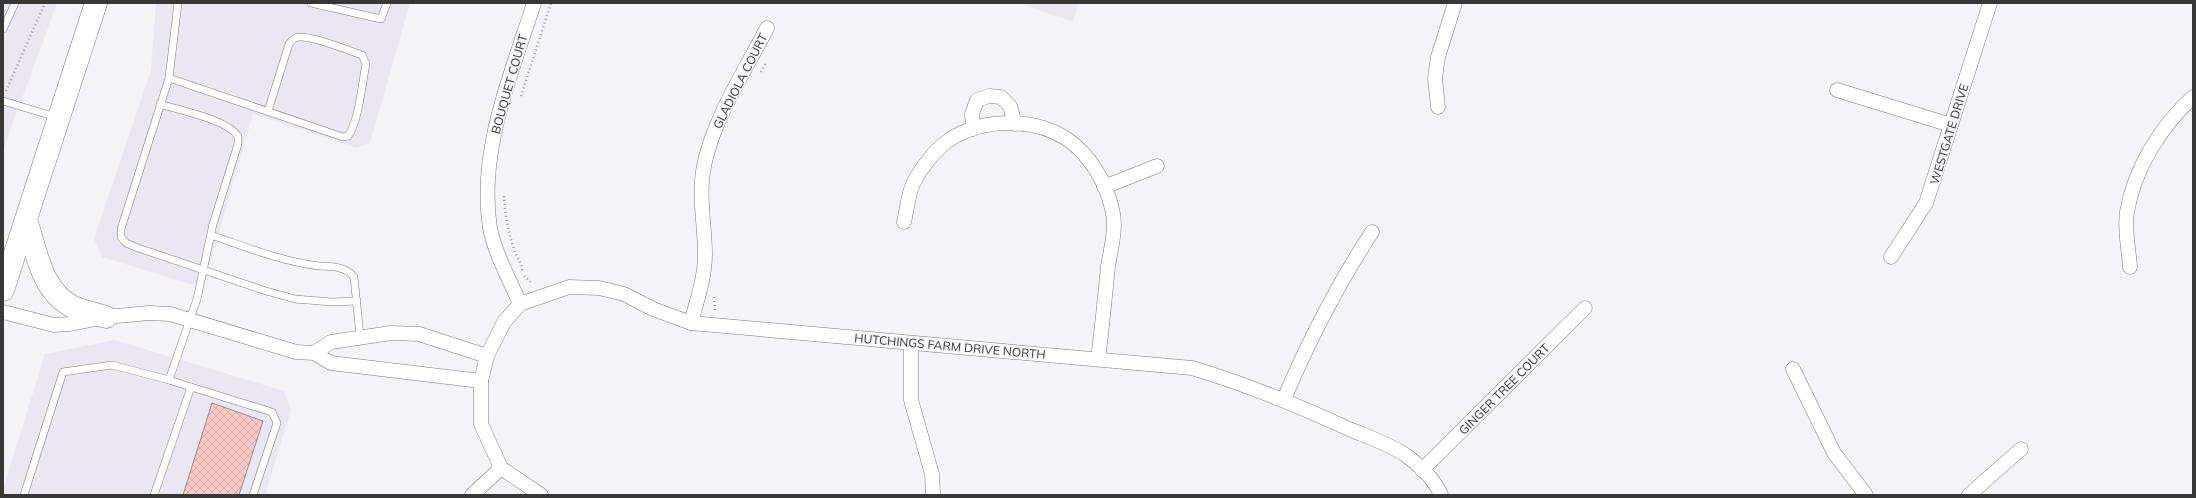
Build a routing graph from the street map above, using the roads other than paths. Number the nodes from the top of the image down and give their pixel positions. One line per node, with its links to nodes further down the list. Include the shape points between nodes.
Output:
1 (15, 3): 10 (lane)
2 (96, 3): 18 (main road)
3 (178, 3): 11 (lane)
4 (311, 3): 5 (lane, via 382,19)
5 (386, 3)
6 (534, 3): 33 (street, BOUQUET COURT, via 496,123 488,196 490,229)
7 (1455, 3): 16 (street, via 1438,57 1435,78)
8 (1990, 3): 20 (street, WESTGATE DRIVE)
9 (767, 28): 38 (street, GLADIOLA COURT, via 716,126 704,167 704,275)
10 (3, 29)
11 (169, 78): 15 (lane); 17 (lane)
12 (1837, 90): 20 (street)
13 (2193, 97): 29 (street, via 2168,123 2133,185 2127,214)
14 (4, 98): 18 (lane)
15 (160, 104): 27 (lane, via 220,123 233,129 238,136 238,144); 30 (lane, via 120,237 138,248)
16 (1438, 107)
17 (268, 111): 17 (lane, via 343,137 348,136 355,120 365,59 362,55 309,38 294,39 289,44)
18 (59, 118): 24 (main road)
19 (1015, 124): 21 (street, via 994,124); 21 (street, via 1010,106 1001,97 989,96 977,100 972,114); 23 (street, via 1047,130 1067,139 1094,166)
20 (1951, 125): 28 (street, WESTGATE DRIVE, via 1926,204)
21 (973, 129): 25 (street, via 949,140 930,158 913,185)
22 (1157, 166): 23 (street)
23 (1104, 187): 43 (street, via 1113,210 1113,233)
24 (26, 220): 31 (main road); 36 (main road, via 45,280 54,292 74,307)
25 (904, 222)
26 (1372, 232): 48 (street, via 1343,277 1314,331)
27 (211, 235): 30 (lane); 32 (lane, via 289,261 337,267 349,272 354,277)
28 (1891, 257)
29 (2130, 267)
30 (203, 270): 32 (lane, via 295,299); 37 (lane)
31 (3, 290)
32 (357, 301): 39 (lane)
33 (520, 304): 38 (street, HUTCHINGS FARM DRIVE NORTH, via 569,287 599,288 624,294); 42 (street, HUTCHINGS FARM DRIVE NORTH, via 504,322)
34 (1585, 308): 51 (street, GINGER TREE COURT)
35 (3, 312): 36 (street, via 54,325)
36 (106, 317): 37 (street, via 156,313)
37 (190, 318): 41 (street, via 296,352); 45 (lane)
38 (691, 323): 40 (street, HUTCHINGS FARM DRIVE NORTH)
39 (360, 336): 41 (street, via 331,342); 42 (street, via 391,332 419,334)
40 (912, 343): 43 (street, HUTCHINGS FARM DRIVE NORTH); 57 (street, via 911,400 932,474)
41 (314, 353): 46 (street, via 331,363)
42 (487, 356): 46 (street, HUTCHINGS FARM DRIVE NORTH)
43 (1098, 359): 48 (street, HUTCHINGS FARM DRIVE NORTH, via 1192,368)
44 (1793, 369): 59 (street, via 1834,453)
45 (169, 380): 47 (lane); 52 (lane, via 112,365 63,372)
46 (481, 380): 50 (street, HUTCHINGS FARM DRIVE NORTH, via 481,424)
47 (191, 387): 53 (lane); 54 (lane, via 272,412 277,423)
48 (1284, 399): 51 (street, HUTCHINGS FARM DRIVE NORTH, via 1407,456)
49 (2021, 449): 60 (street)
50 (501, 468): 55 (street); 56 (street)
51 (1422, 470): 58 (street, HUTCHINGS FARM DRIVE NORTH)
52 (24, 495)
53 (154, 495)
54 (253, 495)
55 (472, 495)
56 (541, 495)
57 (933, 495)
58 (1441, 495)
59 (1866, 495)
60 (1969, 495)

